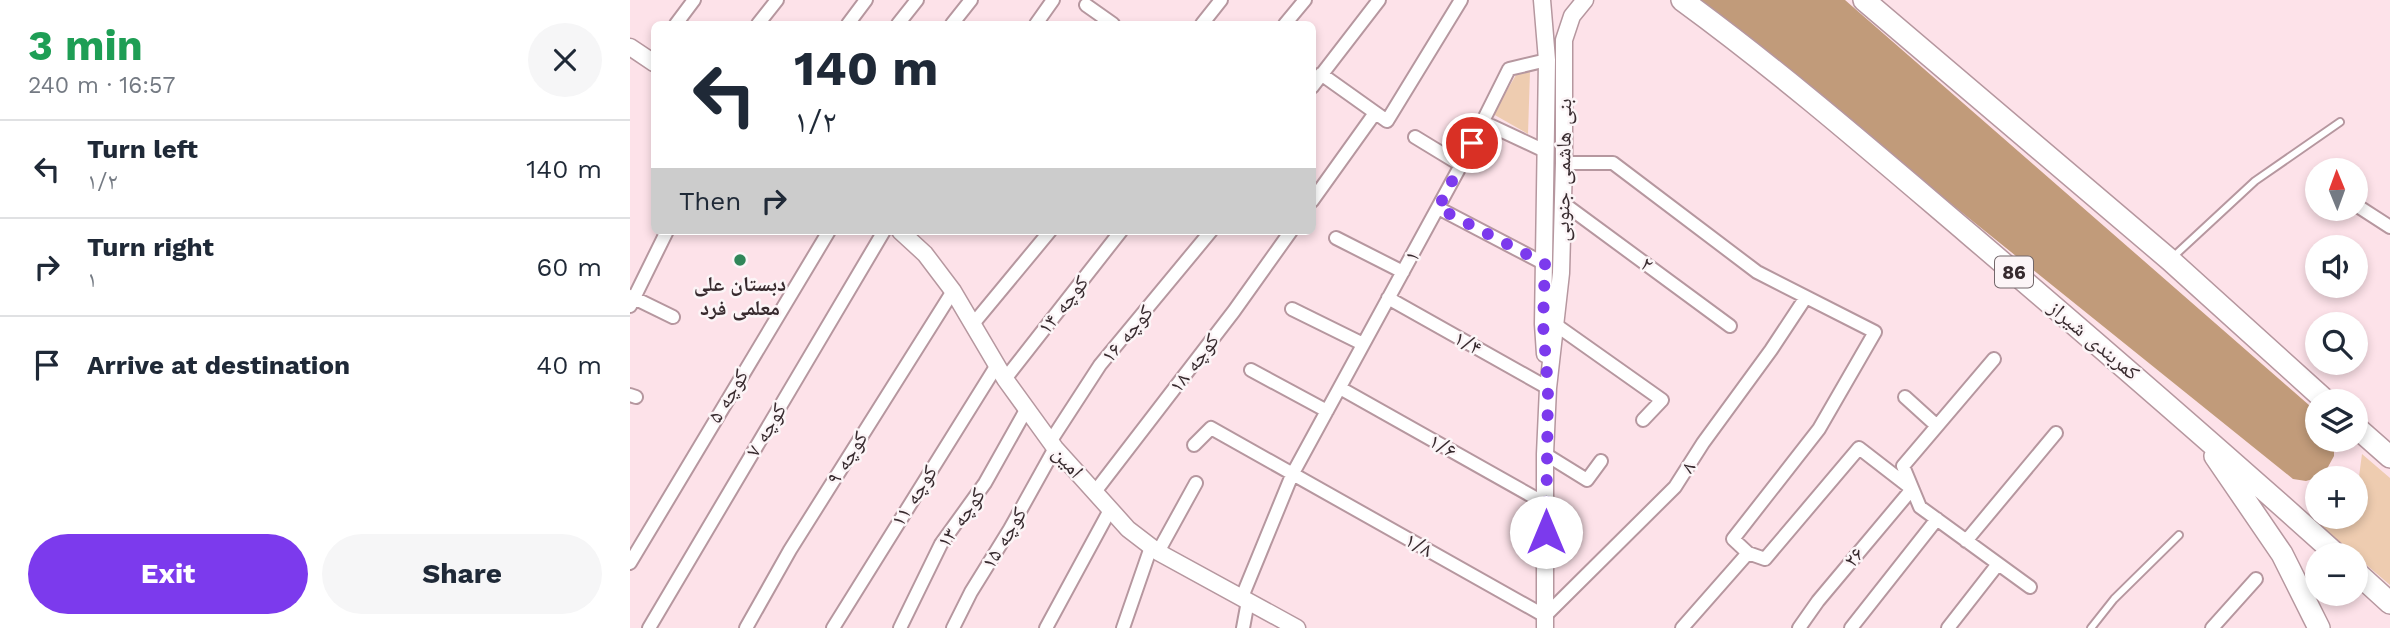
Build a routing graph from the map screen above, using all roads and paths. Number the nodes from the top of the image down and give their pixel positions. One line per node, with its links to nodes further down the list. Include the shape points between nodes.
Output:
1 (694, 0): 16 (street)
2 (777, 0): 17 (street)
3 (866, 0): 18 (street)
4 (917, 0): 19 (street)
5 (971, 0): 20 (street)
6 (1053, 0): 21 (street)
7 (1221, 0): 23 (street)
8 (1305, 0): 24 (street)
9 (1379, 0): 28 (street)
10 (1461, 0): 30 (street, via 1387,121)
11 (1542, 0): 27 (street, بنی هاشمی جنوبی)
12 (1682, 0): 75 (highway, کمربندی شیراز / 86, via 1846,129)
13 (1864, 0): 51 (highway)
14 (1582, 1): 35 (street, بنی هاشمی جنوبی, via 1564,40)
15 (1086, 5): 22 (street)
16 (678, 21)
17 (760, 21)
18 (850, 21)
19 (900, 21)
20 (954, 21)
21 (1037, 21)
22 (1109, 21)
23 (1204, 21)
24 (1288, 21)
25 (630, 47): 26 (street)
26 (651, 59)
27 (1547, 60): 31 (street, ۱, via 1509,69); 34 (street, بنی هاشمی جنوبی)
28 (1321, 75): 29 (street); 30 (street)
29 (1316, 82)
30 (1375, 113): 37 (street)
31 (1483, 122): 34 (street); 36 (street, ۱)
32 (2340, 122): 51 (lane, via 2255,181)
33 (1415, 137): 36 (street)
34 (1547, 152): 52 (street, بنی هاشمی جنوبی)
35 (1564, 163): 38 (street, بنی هاشمی جنوبی); 55 (street, via 1613,163 1756,272)
36 (1461, 165): 39 (street, ۱)
37 (1316, 195)
38 (1563, 203): 61 (street, بنی هاشمی جنوبی); 62 (street, ۲)
39 (1438, 208): 52 (street); 53 (street, ۱)
40 (2368, 213): 41 (street)
41 (2390, 227)
42 (665, 235): 57 (street)
43 (827, 235): 95 (street, کوچه ۵)
44 (882, 235): 103 (street, کوچه ۷)
45 (904, 235): 54 (street, امین)
46 (1047, 235): 60 (street)
47 (1118, 235): 66 (street, کوچه ۱۴)
48 (1208, 235): 79 (street, کوچه ۱۶, via 1100,365)
49 (1288, 235): 86 (street, کوچه ۱۸)
50 (1336, 238): 53 (street)
51 (2170, 260): 69 (highway)
52 (1545, 264): 68 (street, بنی هاشمی جنوبی)
53 (1403, 272): 56 (street, ۱)
54 (953, 291): 60 (street, امین); 104 (street, کوچه ۹)
55 (1806, 297): 94 (street, via 1875,332 1819,429 1733,539); 102 (street, ۸, via 1675,487)
56 (1388, 298): 63 (street, ۱); 68 (street, ۱/۴)
57 (631, 300): 59 (street)
58 (1292, 309): 63 (street)
59 (673, 317)
60 (973, 324): 66 (street, امین)
61 (1556, 326): 68 (street, بنی هاشمی جنوبی); 73 (street, via 1662,400)
62 (1730, 326)
63 (1363, 344): 67 (street, ۱)
64 (1994, 359): 74 (street)
65 (1251, 370): 72 (street)
66 (1001, 372): 71 (street, امین); 105 (street, کوچه ۱۱, via 894,527)
67 (1340, 388): 72 (street, ۱); 87 (street, ۱/۶)
68 (1548, 388): 80 (street, بنی هاشمی جنوبی)
69 (2313, 389)
70 (1905, 397): 74 (street)
71 (1026, 410): 79 (street, امین); 106 (street, کوچه ۱۳, via 985,483 941,544)
72 (1327, 411): 83 (street, ۱)
73 (1643, 420)
74 (1937, 426): 85 (street, via 1903,466)
75 (2197, 428): 92 (highway, کمربندی شیراز / 86); 118 (highway, via 2282,554)
76 (2056, 433): 91 (street)
77 (2368, 438): 81 (highway)
78 (1194, 444): 83 (street, ۱/۸, via 1210,428)
79 (1052, 445): 86 (street, امین); 107 (street, کوچه ۱۵)
80 (1545, 454): 82 (street, via 1587,480); 87 (street, بنی هاشمی جنوبی)
81 (2390, 457)
82 (1601, 461)
83 (1292, 475): 100 (street, ۱); 102 (street, ۱/۸)
84 (1196, 483): 93 (street)
85 (1912, 489): 89 (street, via 1920,507); 94 (street, via 1859,448 1765,559); 113 (street, ۲۶)
86 (1094, 493): 88 (street, امین)
87 (1546, 504): 102 (street, بنی هاشمی جنوبی)
88 (1110, 510): 93 (street, امین); 108 (street)
89 (1937, 519): 91 (street); 114 (street)
90 (2179, 534): 116 (lane)
91 (1966, 541): 96 (street)
92 (2324, 543)
93 (1154, 549): 100 (street, امین); 109 (street)
94 (1748, 553): 112 (street)
95 (630, 563)
96 (1998, 564): 99 (street); 115 (street)
97 (2256, 579): 117 (street)
98 (2368, 583): 101 (highway)
99 (2030, 587)
100 (1245, 599): 110 (street, ۱); 111 (street, امین)
101 (2390, 603)
102 (1545, 622)
103 (649, 628)
104 (746, 628)
105 (833, 628)
106 (900, 628)
107 (953, 628)
108 (1046, 628)
109 (1123, 628)
110 (1243, 628)
111 (1297, 628)
112 (1682, 628)
113 (1799, 628)
114 (1851, 628)
115 (1948, 628)
116 (2091, 628)
117 (2212, 628)
118 (2319, 628)

